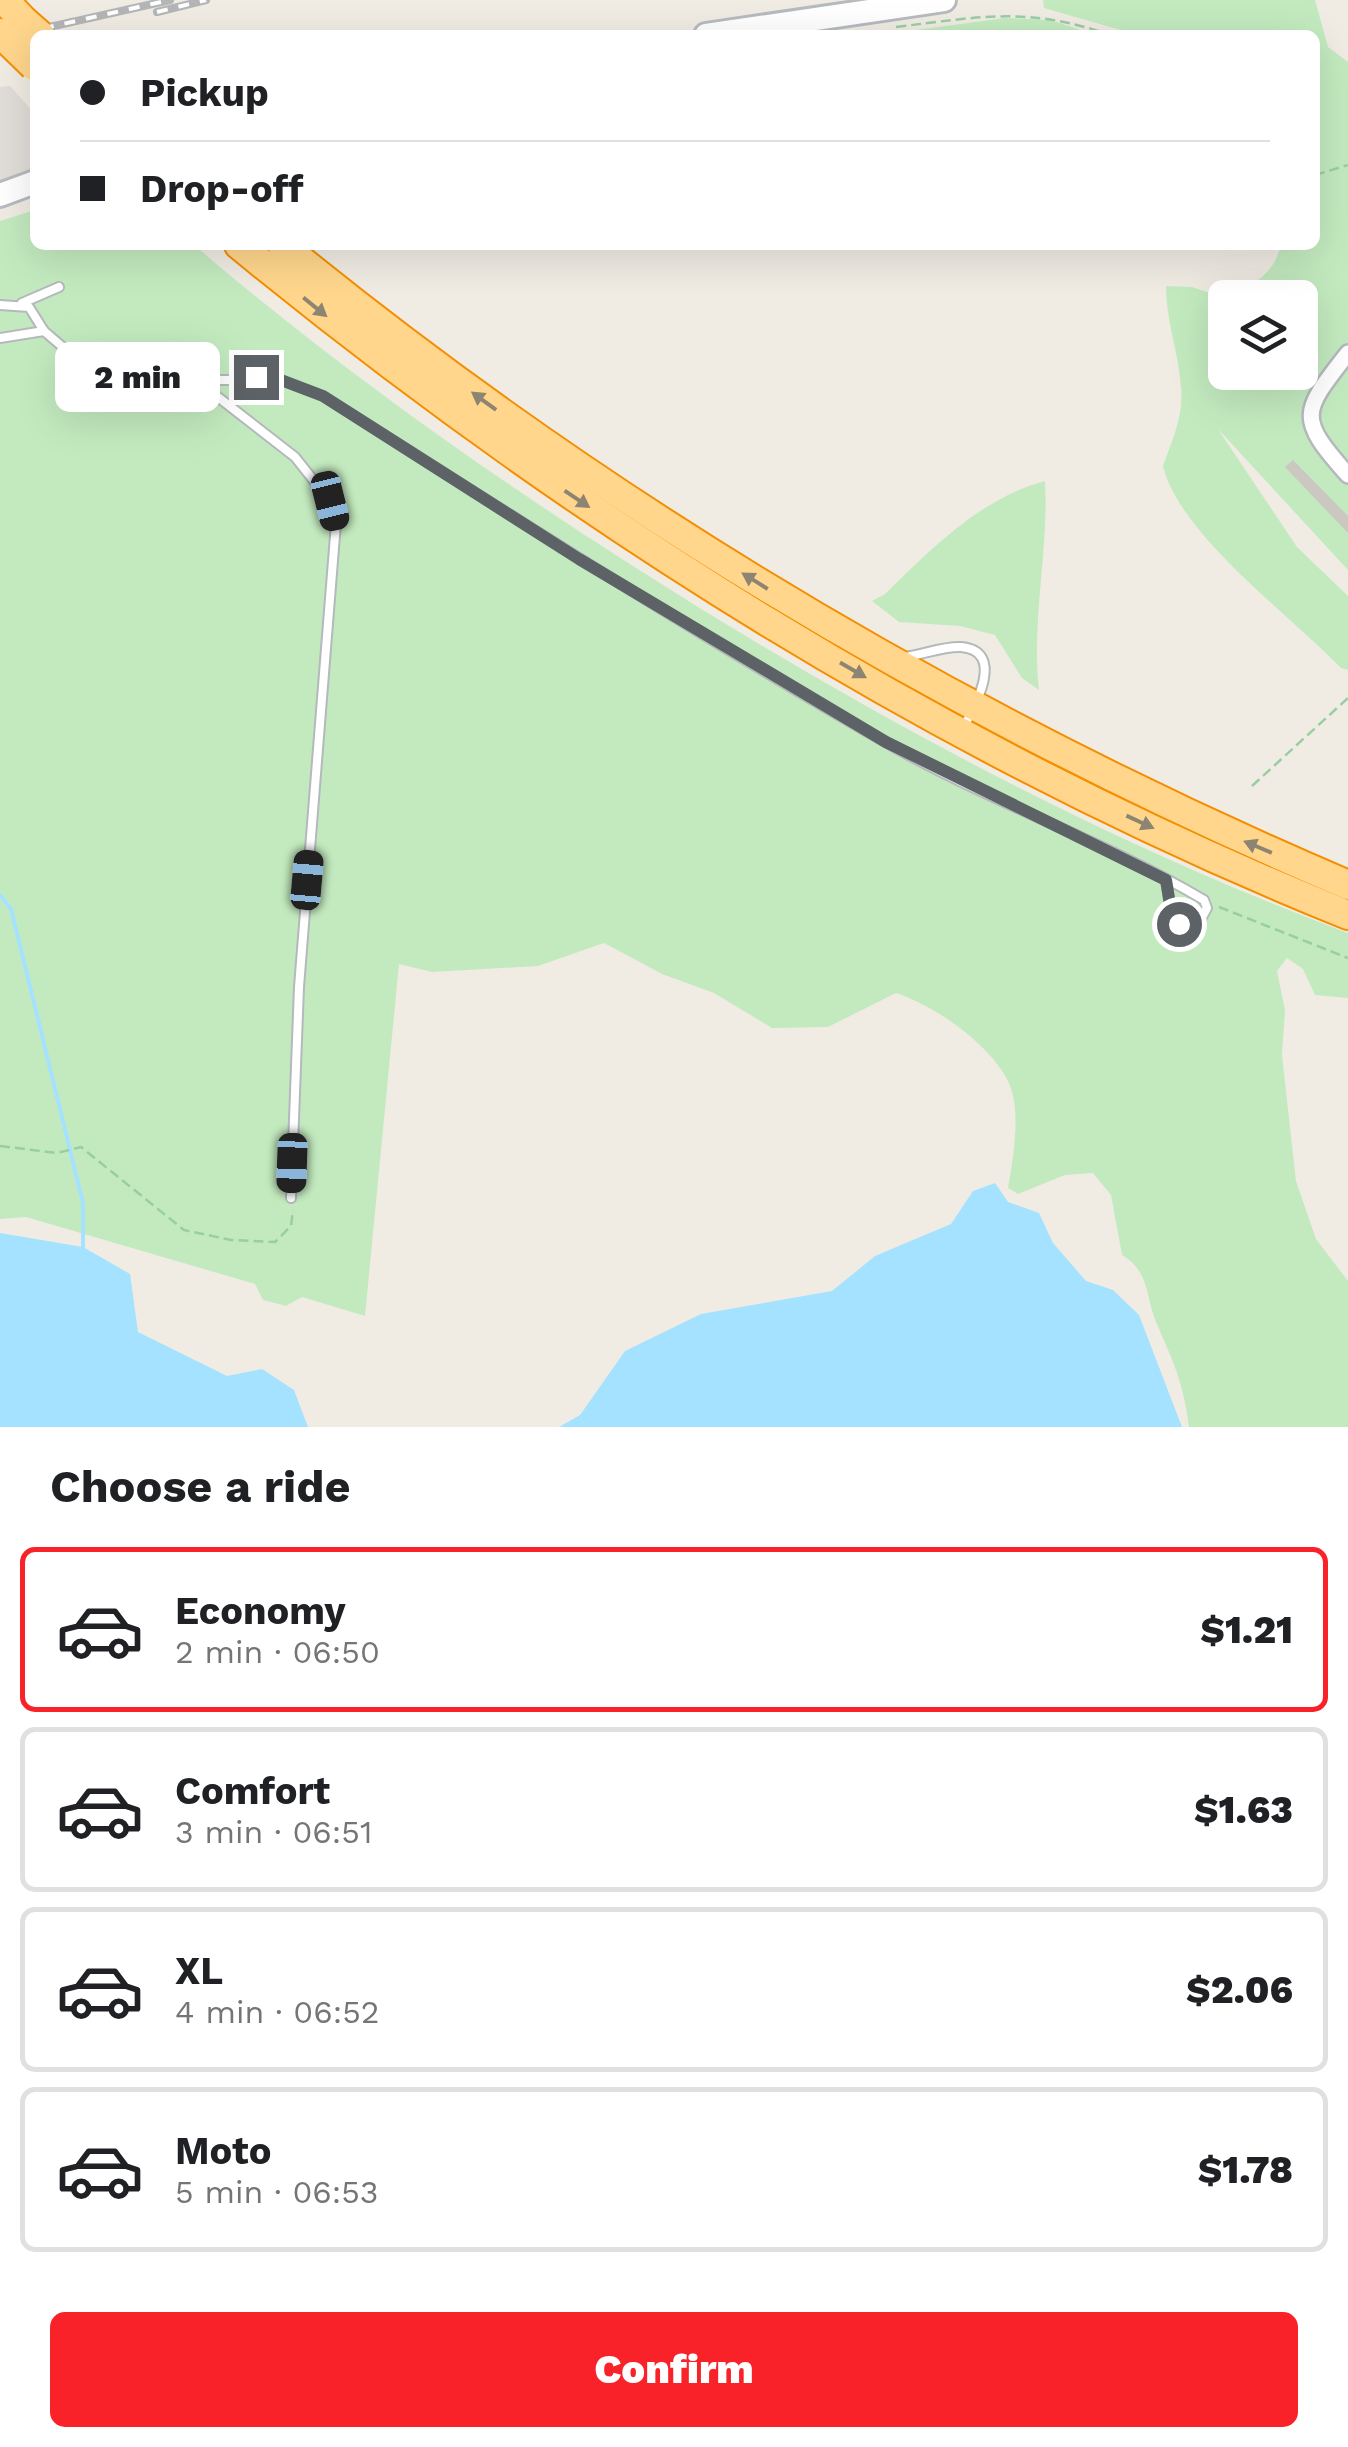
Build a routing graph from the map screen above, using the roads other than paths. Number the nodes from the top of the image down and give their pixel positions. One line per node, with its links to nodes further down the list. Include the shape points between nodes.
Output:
1 (944, 0): 3 (main road)
2 (17, 22): 4 (highway, bridge)
3 (740, 30)
4 (30, 54)
5 (30, 184): 6 (main road)
6 (0, 196)
7 (245, 250): 18 (highway, one-way to 18, via 353,338 619,527 792,636)
8 (288, 250): 17 (highway, one-way to 8, via 531,435)
9 (59, 286): 10 (lane)
10 (20, 304): 11 (lane); 12 (lane, via 35,312)
11 (0, 305)
12 (44, 331): 13 (lane); 15 (lane, via 80,355 146,351)
13 (0, 338)
14 (1348, 353): 16 (street, via 1310,412 1314,437)
15 (196, 380): 19 (lane, via 281,380 323,396 886,742); 22 (lane, via 295,457 330,501 336,523 299,986)
16 (1348, 475)
17 (883, 658): 18 (highway); 18 (lane, via 970,650 986,675)
18 (967, 720): 20 (highway, one-way to 18); 21 (highway, one-way to 21, via 1100,804)
19 (1166, 880): 19 (lane, via 1204,900 1200,920 1179,924 1172,917)
20 (1348, 885)
21 (1348, 916)
22 (291, 1198)

